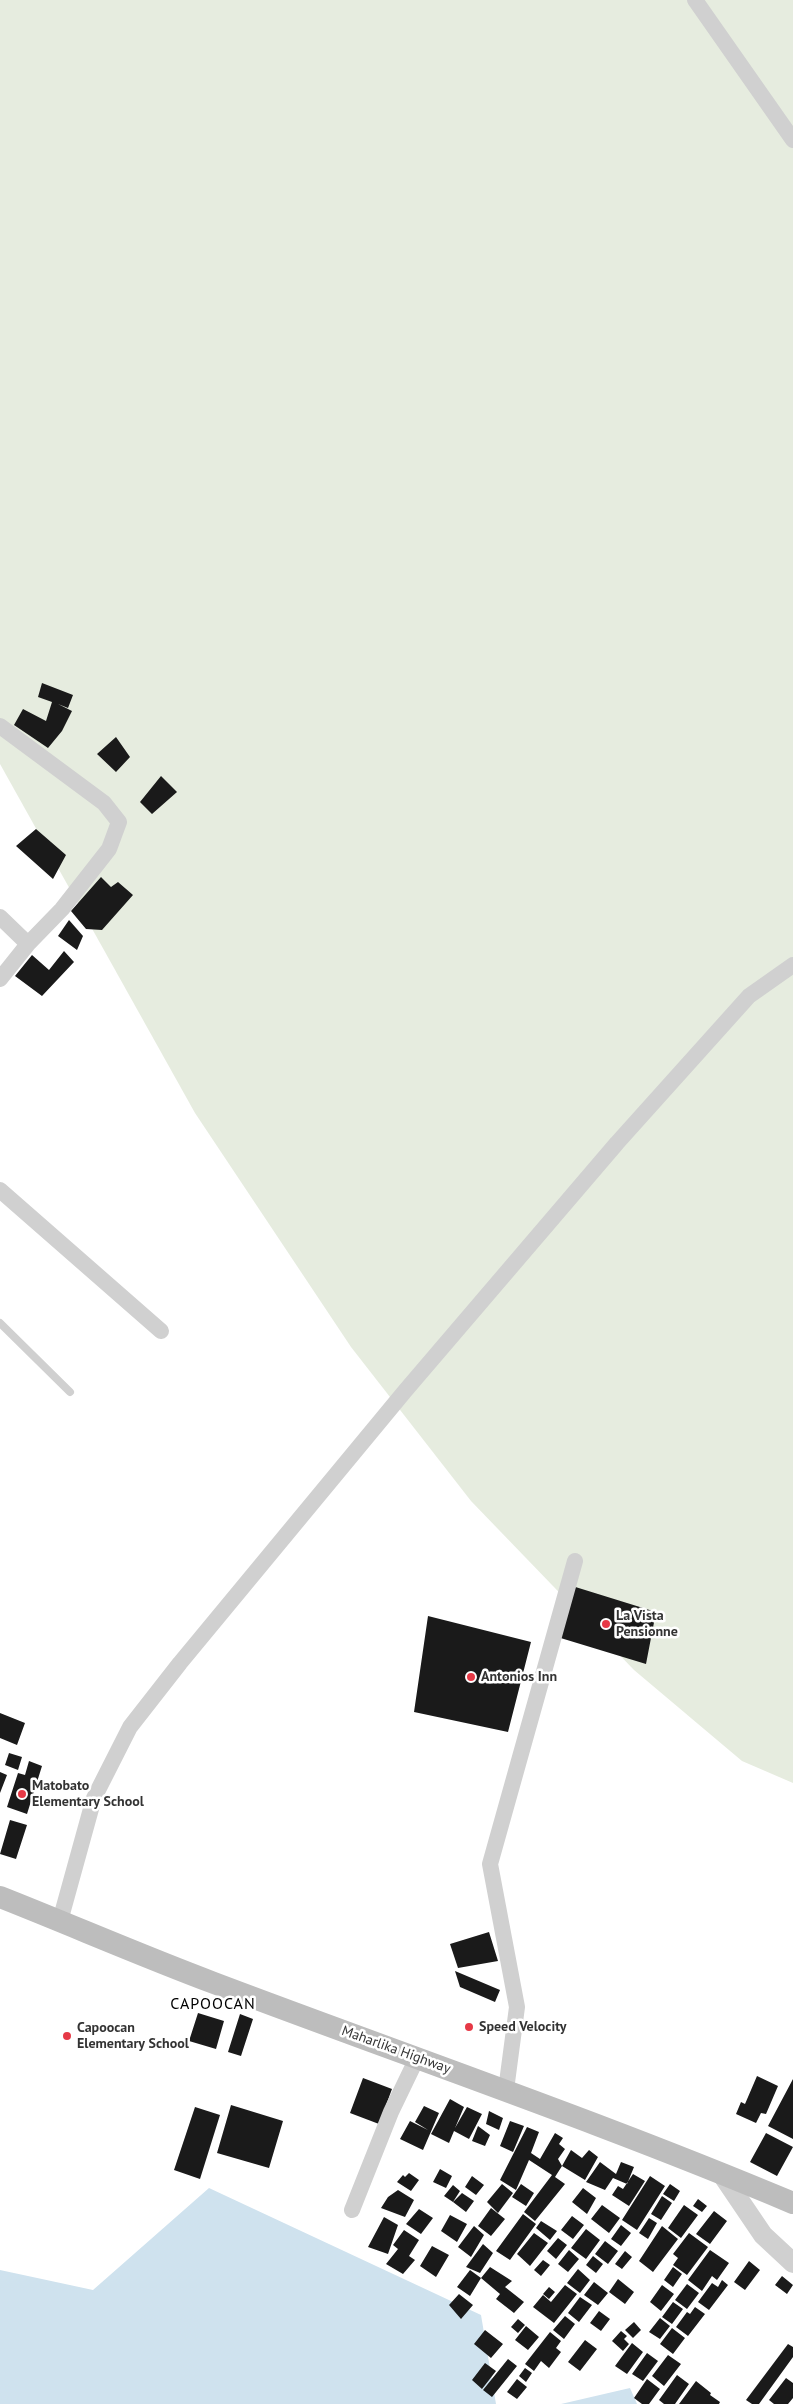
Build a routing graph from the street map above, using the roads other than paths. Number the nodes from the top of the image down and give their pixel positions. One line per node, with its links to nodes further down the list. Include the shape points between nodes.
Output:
1 (695, 0): 2 (street)
2 (793, 140)
3 (0, 726): 5 (street, via 104,803 119,822 109,849 62,909)
4 (0, 917): 5 (street)
5 (28, 944): 7 (street)
6 (793, 965): 14 (street, via 749,996 617,1143 398,1399 130,1727 94,1798)
7 (0, 979)
8 (0, 1190): 10 (street)
9 (0, 1323): 11 (lane)
10 (161, 1331)
11 (70, 1392)
12 (575, 1561): 16 (street, via 490,1864 517,2007)
13 (0, 1896): 14 (main road, Maharlika Highway)
14 (60, 1921): 15 (main road, Maharlika Highway, via 211,1982)
15 (417, 2058): 16 (main road, Maharlika Highway); 19 (street, via 390,2112)
16 (506, 2090): 17 (main road, Maharlika Highway)
17 (721, 2173): 18 (main road, Maharlika Highway); 20 (street, via 763,2235)
18 (793, 2203)
19 (352, 2210)
20 (793, 2263)

